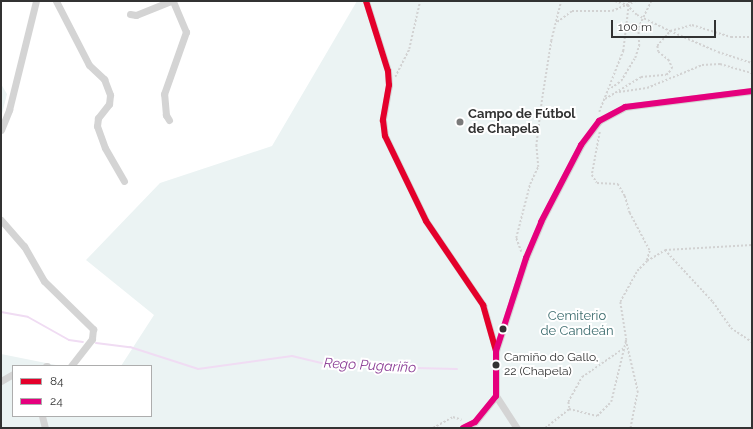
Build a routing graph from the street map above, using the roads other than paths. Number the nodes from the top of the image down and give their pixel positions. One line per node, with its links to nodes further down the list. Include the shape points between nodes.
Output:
1 (36, 1): 8 (street, via 9,110)
2 (56, 1): 9 (street, via 89,65 104,80 110,95 109,104 98,118 97,126 105,148)
3 (171, 1): 5 (street, via 136,16); 7 (street, via 186,32 164,94 166,115)
4 (366, 1): 11 (street, via 386,58 389,85 383,120 385,136 426,221 484,305)
5 (130, 14)
6 (752, 91): 11 (street, via 625,107 599,121 581,145 541,222 526,258)
7 (169, 120)
8 (1, 130)
9 (124, 181)
10 (1, 220): 12 (street, via 24,246 44,281 93,329 92,339)
11 (496, 351): 15 (street)
12 (71, 365)
13 (12, 375): 14 (street)
14 (1, 381)
15 (496, 396): 18 (street, via 472,423); 19 (street)
16 (42, 417): 17 (street)
17 (46, 428)
18 (463, 428)
19 (517, 428)

